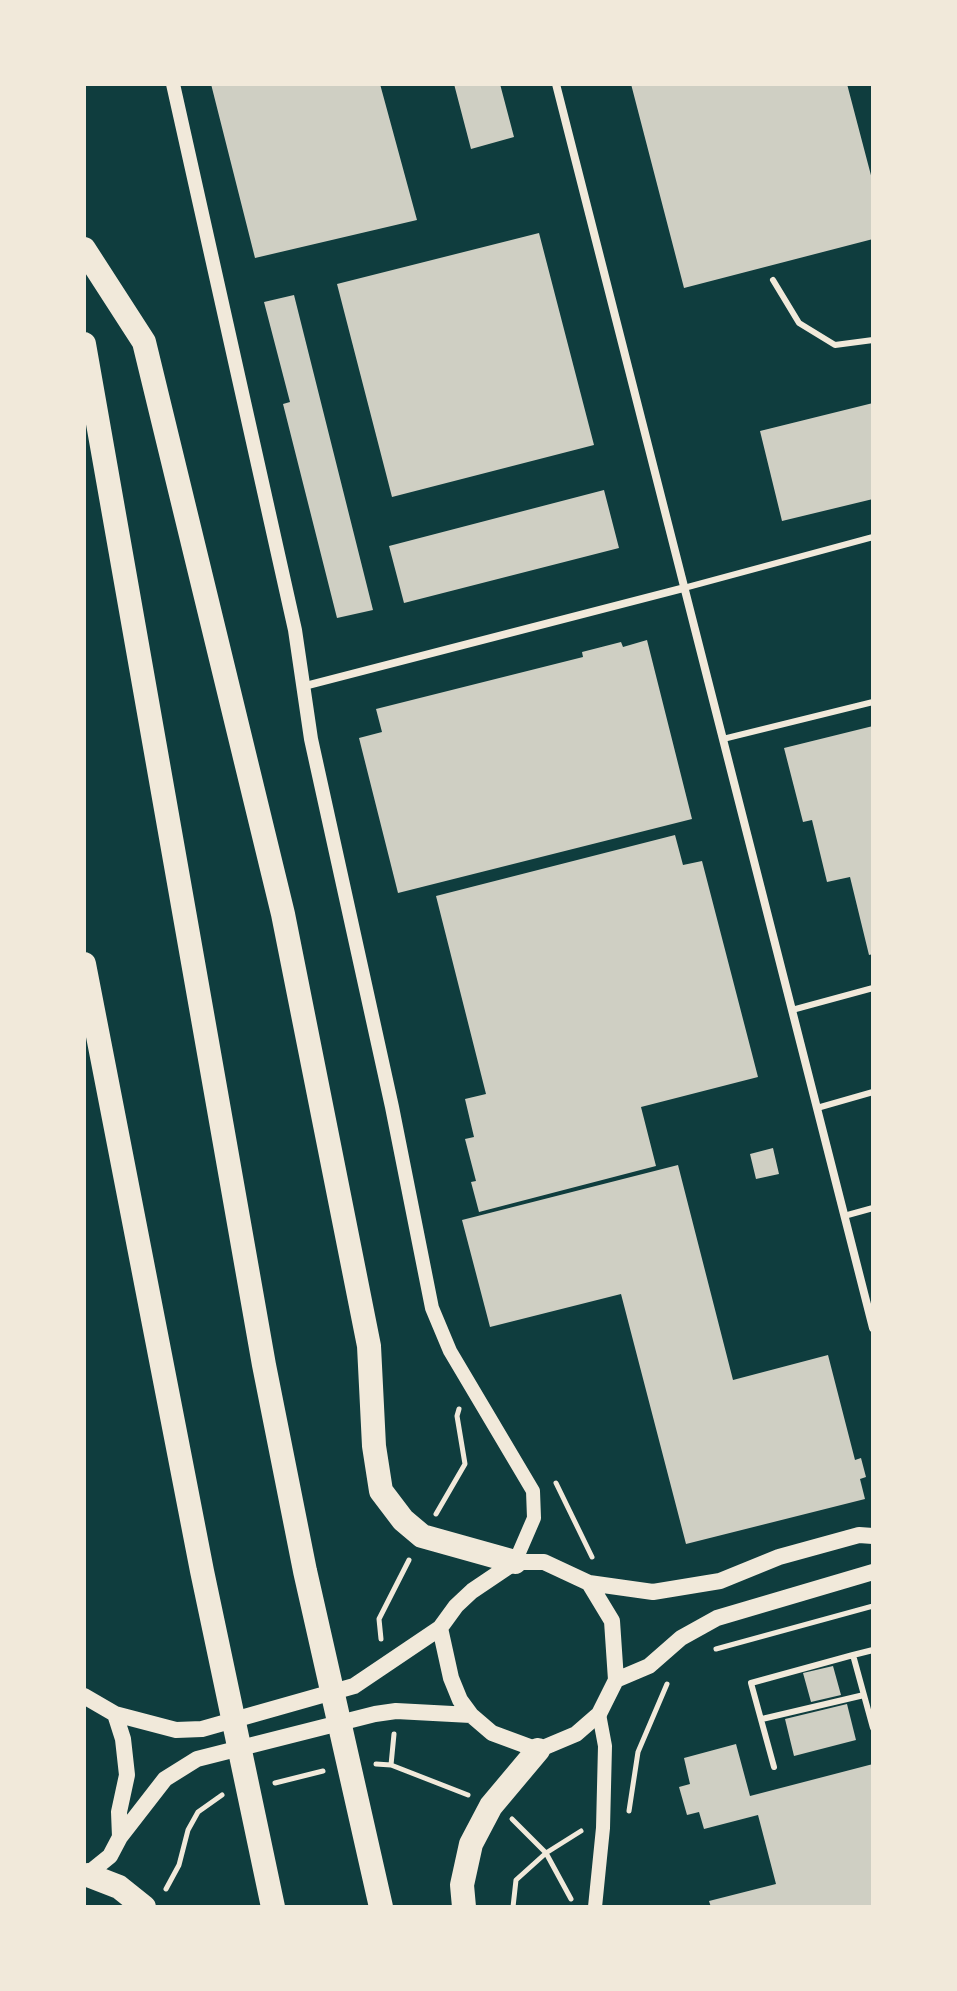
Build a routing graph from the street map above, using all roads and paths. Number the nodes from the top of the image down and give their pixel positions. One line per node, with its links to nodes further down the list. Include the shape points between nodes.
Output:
1 (173, 84): 9 (street, via 295,630)
2 (556, 84): 8 (street)
3 (84, 249): 24 (highway, via 144,342 283,914 369,1346 381,1491 422,1536)
4 (773, 280): 5 (lane, via 799,323 835,345)
5 (873, 340)
6 (84, 344): 60 (highway, via 277,1431)
7 (873, 537): 8 (lane)
8 (684, 588): 9 (street); 11 (street)
9 (300, 687): 24 (street, via 432,1308 450,1351 533,1491 534,1518)
10 (873, 702): 11 (lane)
11 (723, 739): 14 (street)
12 (84, 964): 59 (highway)
13 (873, 988): 14 (lane)
14 (792, 1010): 16 (street)
15 (873, 1092): 16 (lane)
16 (817, 1108): 18 (street)
17 (873, 1208): 18 (lane)
18 (844, 1216): 19 (street)
19 (873, 1328)
20 (457, 1416): 21 (path, via 465,1464)
21 (434, 1516)
22 (873, 1536): 26 (main road, via 859,1535 779,1557 720,1581 653,1592)
23 (409, 1560): 29 (path, via 379,1619)
24 (515, 1562): 26 (main road, via 544,1562); 28 (main road, via 472,1591)
25 (873, 1572): 34 (main road, via 717,1618 681,1638 649,1666)
26 (589, 1583): 34 (main road, via 612,1621)
27 (873, 1606): 31 (path)
28 (440, 1628): 37 (main road, via 354,1686 202,1729 176,1730); 39 (main road, via 451,1678)
29 (383, 1649)
30 (873, 1650): 32 (lane)
31 (703, 1652)
32 (853, 1655): 35 (lane); 40 (lane, via 751,1683)
33 (675, 1674): 51 (path, via 638,1752)
34 (616, 1680): 38 (main road)
35 (864, 1695): 40 (lane); 42 (lane)
36 (84, 1696): 37 (main road)
37 (115, 1714): 54 (main road, via 127,1775)
38 (599, 1714): 43 (main road, via 576,1734); 63 (street, via 605,1746)
39 (471, 1715): 43 (main road, via 492,1733); 54 (main road, via 375,1714 197,1759 165,1779)
40 (762, 1719): 46 (lane)
41 (395, 1725): 45 (path)
42 (873, 1728)
43 (538, 1750): 61 (highway, via 491,1806 471,1844 462,1885)
44 (367, 1764): 45 (path)
45 (391, 1765): 50 (path)
46 (774, 1767)
47 (324, 1771): 48 (path)
48 (264, 1785)
49 (233, 1792): 58 (path, via 198,1812 179,1865)
50 (478, 1799)
51 (629, 1813)
52 (512, 1819): 55 (path)
53 (578, 1831): 55 (path)
54 (120, 1837): 56 (main road, via 110,1856)
55 (546, 1853): 57 (path); 62 (path, via 516,1880)
56 (86, 1876): 58 (highway)
57 (569, 1894)
58 (154, 1900)
59 (273, 1907)
60 (381, 1907)
61 (464, 1907)
62 (513, 1907)
63 (595, 1907)

